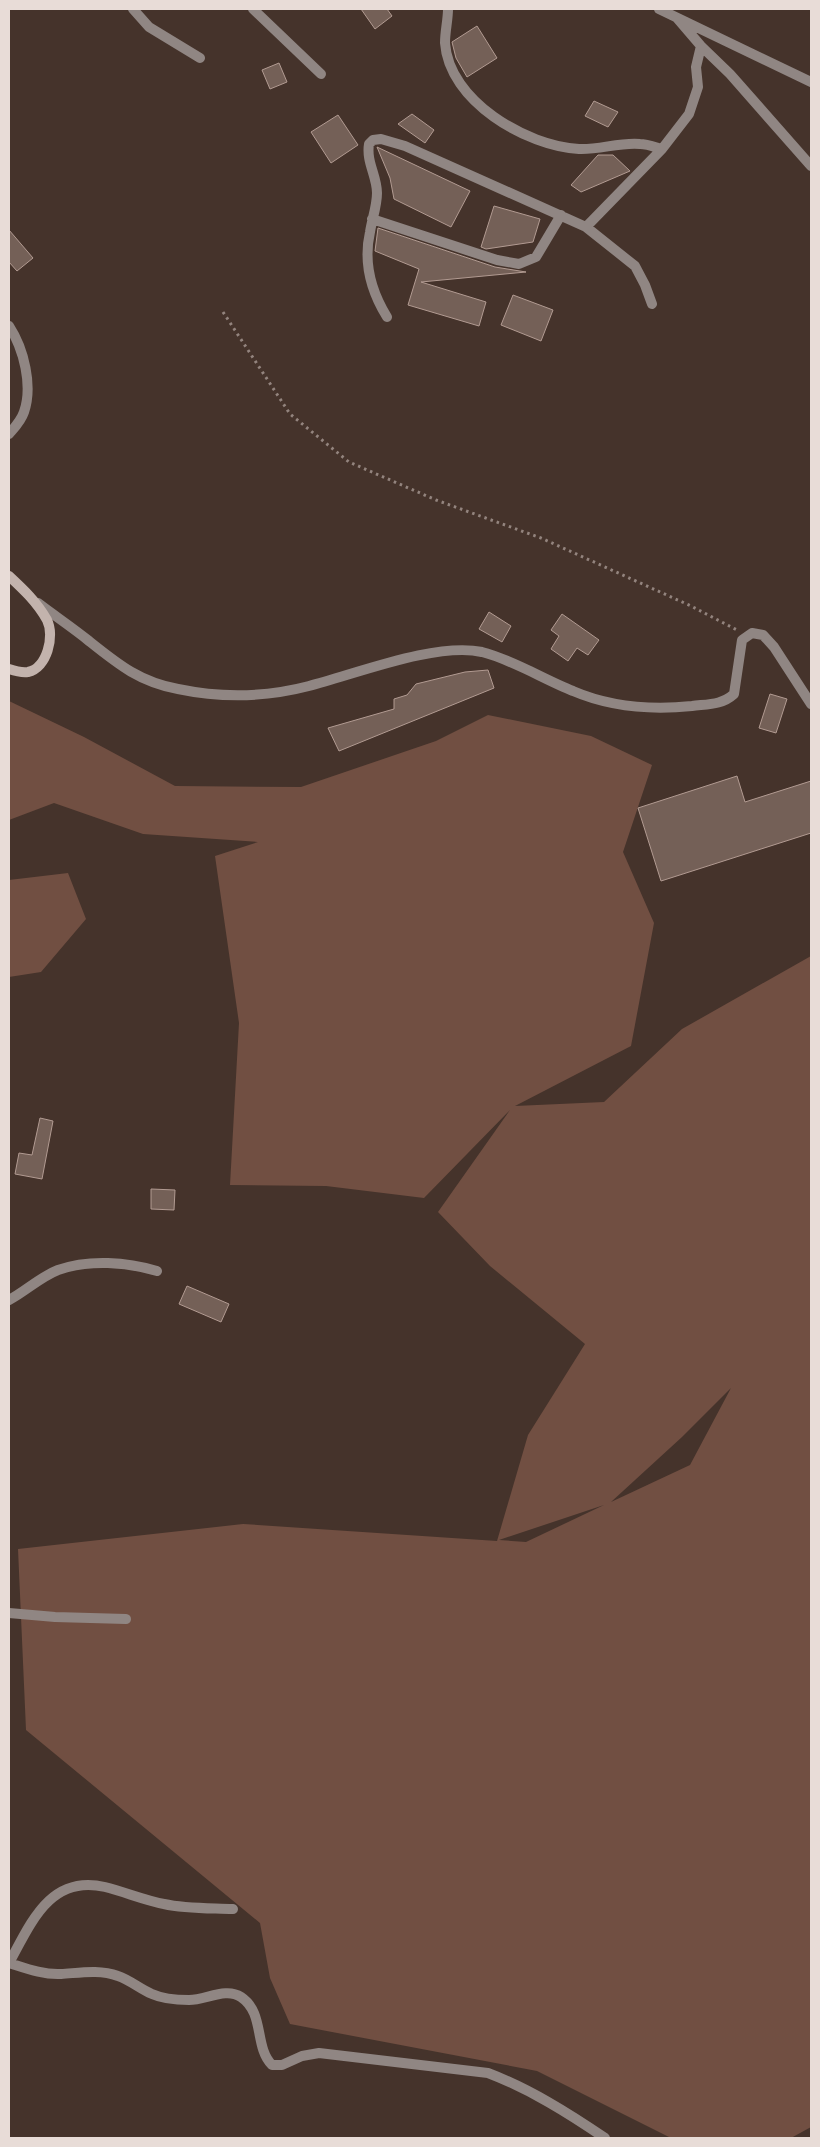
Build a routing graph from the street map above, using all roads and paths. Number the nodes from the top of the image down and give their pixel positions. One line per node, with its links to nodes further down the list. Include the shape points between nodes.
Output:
1 (133, 9): 7 (street, via 149,27)
2 (253, 9): 8 (street)
3 (448, 9): 10 (street, via 445,44 456,79 470,96 506,124 549,144 567,148 599,149 638,143)
4 (659, 9): 5 (street)
5 (677, 18): 6 (street); 9 (street)
6 (701, 46): 10 (street, via 695,99 689,114); 11 (street)
7 (200, 58)
8 (321, 74)
9 (811, 82)
10 (662, 149): 14 (street)
11 (811, 166)
12 (561, 215): 13 (street, via 536,256 519,264 497,260); 13 (street, via 455,167 381,139 374,140 368,149 377,193); 14 (street)
13 (372, 219): 17 (street, via 368,269 376,299)
14 (586, 227): 15 (street, via 635,266)
15 (652, 304)
16 (223, 312): 22 (path, via 290,414 349,462 436,500 541,538 691,606)
17 (387, 317)
18 (9, 326): 19 (street, via 26,372 28,398 20,421)
19 (9, 434)
20 (9, 576): 21 (main road)
21 (35, 601): 22 (street, via 136,676 178,690 226,695 266,695 409,658 457,650 483,652 575,692 623,705 673,708 720,703 734,694 742,640); 23 (main road, via 48,622 47,652 39,666 29,672)
22 (746, 635): 24 (street, via 763,635)
23 (9, 669)
24 (811, 704)
25 (157, 1271): 26 (street, via 134,1264 83,1265 59,1270)
26 (9, 1300)
27 (9, 1613): 28 (street)
28 (126, 1619)
29 (233, 1909): 30 (street, via 165,1905 84,1884 68,1887 49,1899 31,1922)
30 (9, 1963): 31 (street, via 40,1973 59,1975 84,1971 117,1976 152,1994 173,1999 192,2000 232,1993 254,2011 262,2049 272,2065 319,2053 488,2073 572,2115)
31 (605, 2138)

